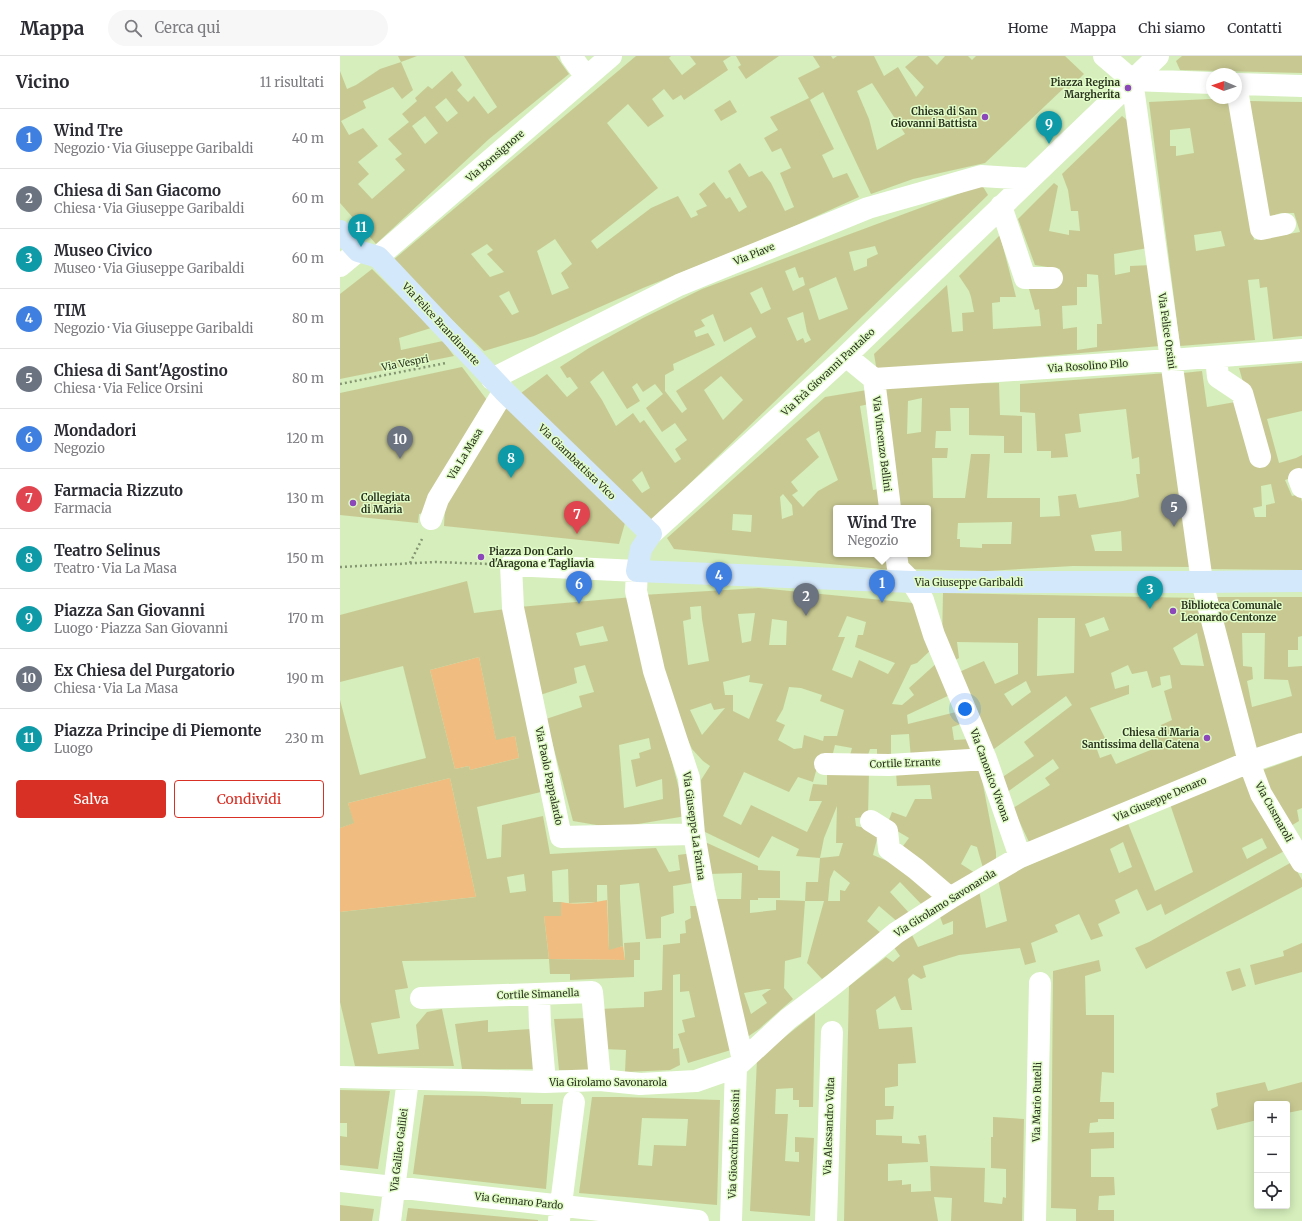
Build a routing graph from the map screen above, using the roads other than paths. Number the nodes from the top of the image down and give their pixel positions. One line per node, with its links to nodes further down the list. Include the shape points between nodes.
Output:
1 (571, 56): 5 (street)
2 (612, 56): 5 (street, Via Bonsignore)
3 (1104, 56): 6 (street)
4 (1158, 56): 6 (street)
5 (586, 77): 15 (street, Via Bonsignore)
6 (1132, 80): 7 (street); 11 (street, Via Frà Giovanni Pantaleo); 21 (street, Via Felice Orsini)
7 (1206, 83)
8 (1242, 84): 9 (street)
9 (1302, 86)
10 (1239, 104): 13 (street, via 1261,229)
11 (1030, 179): 12 (street, Via Frà Giovanni Pantaleo); 23 (street, Via Piave, via 981,176 868,208 679,284)
12 (1002, 206): 17 (street, via 1025,278); 19 (street, Via Frà Giovanni Pantaleo)
13 (1285, 224)
14 (340, 231): 15 (main road, Via Felice Brandimarte)
15 (368, 254): 16 (street, Via Bonsignore); 23 (main road, Via Felice Brandimarte)
16 (340, 266)
17 (1052, 278)
18 (1302, 350): 20 (street, Via Rosolino Pilo)
19 (846, 356): 22 (street); 27 (street, Via Frà Giovanni Pantaleo)
20 (1216, 357): 21 (street, Via Rosolino Pilo); 24 (street, via 1218,377 1242,393)
21 (1171, 360): 22 (street, Via Rosolino Pilo); 32 (street, Via Felice Orsini)
22 (874, 379): 25 (street, Via Vincenzo Bellini)
23 (498, 385): 26 (street, Via La Masa, via 438,499); 27 (main road, Via Giambattista Vico)
24 (1260, 457)
25 (890, 505)
26 (431, 519)
27 (651, 534): 29 (main road, via 641,549)
28 (896, 557): 31 (street, via 898,568)
29 (637, 571): 31 (main road, Via Giuseppe Garibaldi); 38 (street, Via Giuseppe La Farina, via 636,591 654,671 689,778); 38 (street, Via Paolo Pappalardo, via 511,565 514,608 561,837)
30 (1302, 581): 32 (main road, Via Giuseppe Garibaldi)
31 (912, 582): 32 (main road, Via Giuseppe Garibaldi); 34 (street, Via Canonico Vivona, via 923,600 934,635)
32 (1202, 582): 35 (street, Via Felice Orsini)
33 (1302, 744): 35 (street, Via Giuseppe Denaro)
34 (986, 759): 36 (street, Cortile Errante); 39 (street, Via Canonico Vivona)
35 (1249, 762): 39 (street, Via Giuseppe Denaro); 40 (street, Via Cusmaroli, via 1262,794)
36 (825, 764)
37 (871, 821): 41 (street, via 887,831 889,849)
38 (694, 834): 46 (street, Via Giuseppe La Farina)
39 (1020, 857): 41 (street, Via Girolamo Savonarola)
40 (1302, 862)
41 (950, 898): 46 (street, Via Girolamo Savonarola, via 896,933 788,1019)
42 (1040, 983): 59 (street, Via Mario Rutelli)
43 (539, 994): 44 (street, Cortile Simanella); 49 (street, Cortile Simanella, via 592,992); 50 (street)
44 (420, 998)
45 (832, 1032): 58 (street, Via Alessandro Volta)
46 (740, 1063): 49 (street, Via Girolamo Savonarola, via 696,1081 640,1084); 57 (street, Via Gioacchino Rossini)
47 (340, 1077): 48 (street, Via Girolamo Savonarola)
48 (408, 1079): 50 (street, Via Girolamo Savonarola); 53 (street, Via Galileo Galilei)
49 (600, 1080): 50 (street, Via Girolamo Savonarola)
50 (545, 1082)
51 (574, 1102): 54 (street)
52 (340, 1181): 53 (street, Via Gennaro Pardo)
53 (394, 1187): 54 (street, Via Gennaro Pardo); 55 (street, Via Galileo Galilei)
54 (560, 1213): 56 (street, Via Gennaro Pardo)
55 (390, 1221)
56 (698, 1221)
57 (731, 1221)
58 (826, 1221)
59 (1035, 1221)

